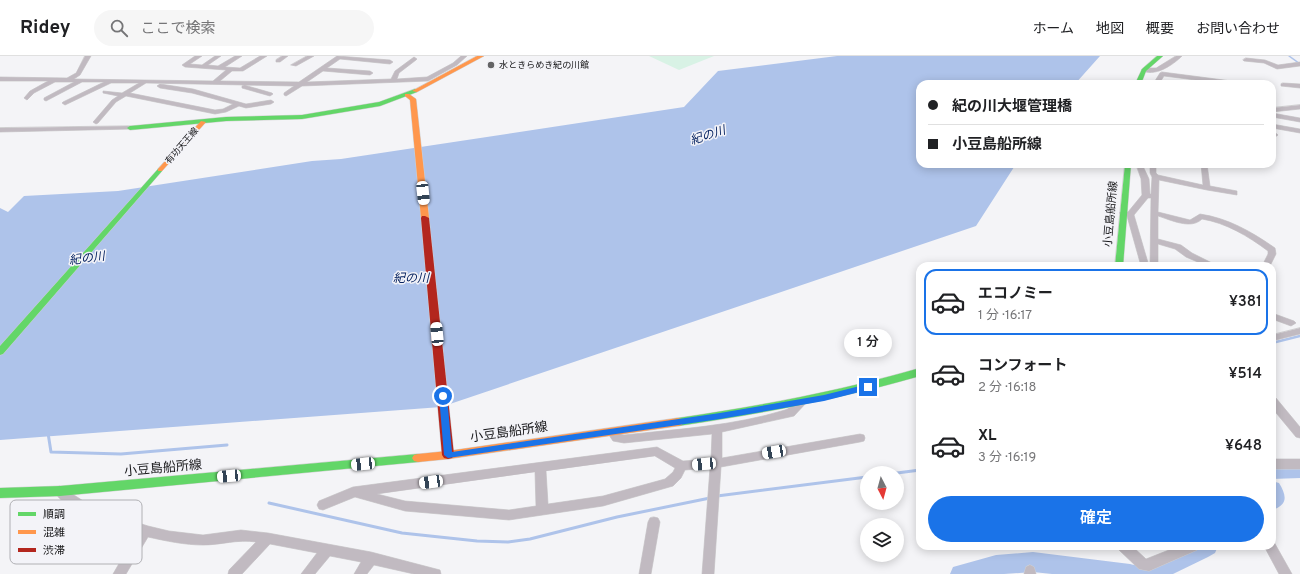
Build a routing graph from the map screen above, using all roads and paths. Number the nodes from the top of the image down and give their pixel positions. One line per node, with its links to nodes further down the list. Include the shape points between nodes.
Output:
1 (88, 56): 27 (street, via 78,74)
2 (200, 56): 19 (street, via 185,65)
3 (218, 56): 19 (street)
4 (239, 56): 20 (street)
5 (264, 56): 22 (street, via 241,70)
6 (285, 56): 15 (street)
7 (311, 56): 18 (street)
8 (464, 56): 35 (street, via 428,79)
9 (481, 56): 48 (main road, 有功天王線)
10 (1160, 56): 23 (main road)
11 (1179, 56): 23 (street, via 1161,67 1151,71)
12 (340, 57): 16 (street); 21 (street)
13 (414, 59): 35 (street, via 397,72)
14 (1246, 60): 17 (street, via 1265,62 1277,67)
15 (278, 61)
16 (390, 62)
17 (1298, 64)
18 (294, 65)
19 (202, 66): 20 (street)
20 (219, 68): 22 (street)
21 (322, 69): 24 (street); 39 (street)
22 (231, 70): 37 (street)
23 (1144, 70): 29 (main road)
24 (370, 74)
25 (0, 79): 26 (street)
26 (54, 80): 27 (street); 49 (street)
27 (68, 80): 28 (street)
28 (81, 80): 34 (street); 50 (street)
29 (1140, 80)
30 (1158, 80): 31 (street, via 1162,74)
31 (1186, 80)
32 (1190, 80): 33 (street, via 1190,77)
33 (1217, 80)
34 (111, 81): 36 (street); 52 (street)
35 (393, 81): 40 (street)
36 (145, 82): 37 (street); 45 (street); 53 (street, via 193,91)
37 (214, 82): 38 (street)
38 (230, 83): 39 (street); 46 (street)
39 (300, 84): 40 (street); 47 (street)
40 (312, 84): 43 (street)
41 (1283, 84): 42 (street)
42 (1300, 86)
43 (308, 90)
44 (105, 92): 45 (street)
45 (124, 94): 53 (street, via 215,112 224,111); 58 (street, via 110,105)
46 (270, 94)
47 (286, 94)
48 (410, 97): 59 (main road, 有功天王線, via 316,115); 93 (main road)
49 (26, 98)
50 (46, 100)
51 (271, 102): 53 (street, via 246,106)
52 (65, 103)
53 (238, 104)
54 (1300, 107): 55 (street)
55 (1276, 111)
56 (1276, 112): 57 (street)
57 (1300, 120)
58 (96, 122)
59 (200, 125): 61 (main road); 85 (main road, 有功天王線)
60 (1276, 127): 63 (street)
61 (130, 128): 62 (street)
62 (0, 130)
63 (1300, 131)
64 (1128, 168): 74 (main road, 小豆島船所線)
65 (1141, 168): 71 (street, via 1145,179)
66 (1153, 168): 68 (street)
67 (1204, 168): 69 (street)
68 (1156, 177): 69 (street); 72 (street)
69 (1207, 188): 70 (street)
70 (1234, 193)
71 (1146, 195): 72 (street); 74 (street)
72 (1154, 197): 73 (street)
73 (1154, 213): 75 (street); 80 (street, via 1190,222 1200,216 1220,222 1255,238 1272,250)
74 (1126, 214): 76 (main road, 小豆島船所線); 77 (street)
75 (1154, 240): 78 (street); 79 (street, via 1178,247)
76 (1120, 262)
77 (1143, 262)
78 (1154, 262)
79 (1205, 262)
80 (1268, 262)
81 (1276, 317): 82 (street)
82 (1292, 323)
83 (1300, 331): 84 (street)
84 (1276, 337)
85 (0, 352)
86 (916, 373): 87 (main road, 小豆島船所線, via 883,384)
87 (802, 402): 89 (street, via 790,413); 90 (main road, 小豆島船所線)
88 (1276, 406): 91 (street)
89 (717, 428): 90 (street, via 624,439 617,438); 94 (street)
90 (612, 432): 93 (main road, 小豆島船所線)
91 (1300, 434)
92 (860, 438): 94 (street)
93 (448, 455): 99 (main road, 小豆島船所線)
94 (716, 462): 97 (street); 122 (street)
95 (1276, 464): 96 (street)
96 (1300, 464)
97 (681, 466): 98 (street, via 657,451); 104 (street, via 669,483 603,501)
98 (540, 467): 100 (street); 104 (street)
99 (60, 491): 101 (main road, 小豆島船所線); 102 (street)
100 (353, 492): 103 (street); 104 (street, via 405,506 509,516)
101 (0, 494)
102 (67, 500)
103 (323, 505)
104 (542, 510)
105 (654, 522): 121 (street)
106 (144, 532): 107 (street); 108 (street, via 189,540 252,536)
107 (142, 535)
108 (268, 538): 109 (street); 117 (street)
109 (327, 550): 113 (street); 118 (street)
110 (1127, 550): 115 (street)
111 (1184, 550): 115 (street, via 1149,565)
112 (1272, 550): 123 (street)
113 (371, 558): 119 (street); 120 (street)
114 (125, 564): 116 (street)
115 (1147, 569)
116 (119, 574)
117 (234, 574)
118 (307, 574)
119 (360, 574)
120 (435, 574)
121 (645, 574)
122 (708, 574)
123 (1286, 574)

